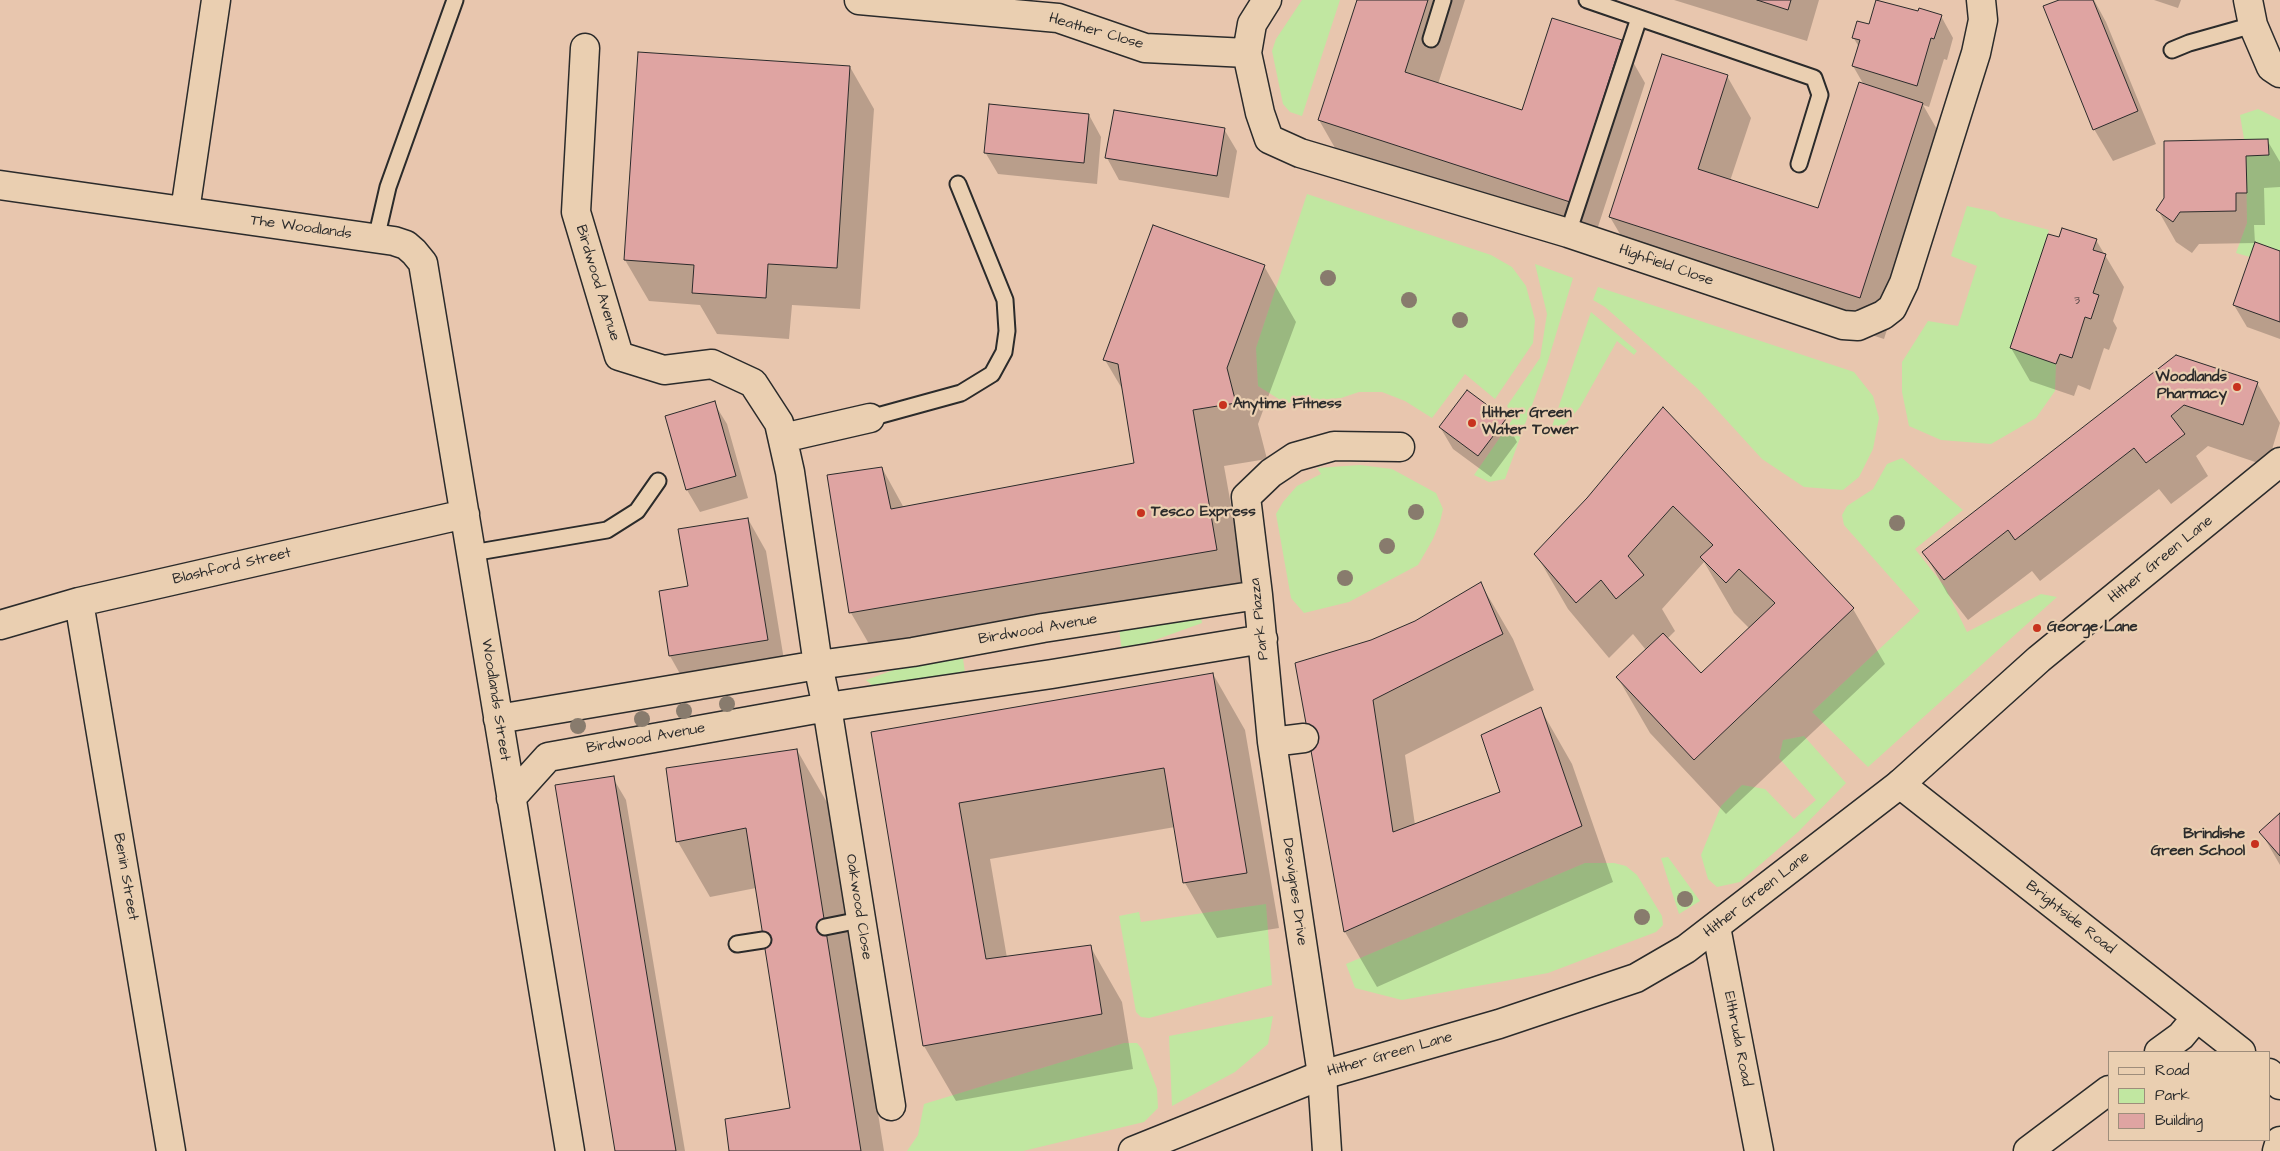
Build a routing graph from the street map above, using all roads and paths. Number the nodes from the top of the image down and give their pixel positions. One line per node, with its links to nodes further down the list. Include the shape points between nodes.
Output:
1 (216, 0): 19 (street)
2 (455, 0): 21 (lane, via 388,187)
3 (859, 0): 8 (street, Heather Close)
4 (1267, 0): 14 (street, Highfield Close, via 1252,24)
5 (1443, 0): 11 (lane)
6 (1587, 0): 10 (lane)
7 (1981, 0): 20 (street, Highfield Close, via 1984,20 1964,91 1904,283 1892,308 1883,315 1858,326 1843,325)
8 (915, 2): 14 (street, Heather Close, via 1058,18 1145,48)
9 (2250, 13): 13 (lane); 15 (street, via 2272,67)
10 (1639, 18): 16 (lane, via 1814,78 1820,95); 20 (lane)
11 (1431, 39)
12 (585, 48): 24 (street, Birdwood Avenue, via 576,212 619,356 664,370 712,364 753,383 779,423)
13 (2172, 50)
14 (1247, 53): 20 (street, Highfield Close, via 1269,139 1300,153)
15 (2280, 73)
16 (1799, 164)
17 (0, 184): 19 (street, The Woodlands)
18 (958, 184): 23 (lane, via 1005,300 1007,331 1004,352 992,374 961,393)
19 (185, 211): 21 (street, The Woodlands)
20 (1568, 233)
21 (376, 239): 22 (street, The Woodlands, via 406,245)
22 (414, 252): 28 (street, Woodlands Street, via 423,263 426,274)
23 (870, 418): 24 (street)
24 (783, 438): 34 (street, Birdwood Avenue)
25 (1400, 447): 30 (street, Park Piazza, via 1334,446 1295,458 1271,473 1246,497)
26 (2280, 462): 39 (street, Hither Green Lane, via 2039,659)
27 (658, 481): 29 (lane, via 637,511 607,530)
28 (465, 514): 29 (street, Woodlands Street); 31 (street, Blashford Street)
29 (472, 554): 36 (street, Woodlands Street)
30 (1258, 595): 33 (street, Park Piazza); 34 (street, Birdwood Avenue)
31 (79, 602): 32 (street, Blashford Street); 55 (street, Benin Street)
32 (0, 625)
33 (1263, 639): 35 (street, Birdwood Avenue); 38 (street, Park Piazza)
34 (818, 665): 35 (street, Birdwood Avenue); 36 (street, Birdwood Avenue)
35 (827, 707): 40 (street, Birdwood Avenue, via 548,756); 41 (street, Oakwood Close)
36 (498, 720): 40 (street, Woodlands Street)
37 (1304, 738): 38 (street)
38 (1272, 742): 50 (street, Desvignes Drive)
39 (1900, 784): 43 (street, Hither Green Lane); 46 (street, Brightside Road)
40 (511, 798): 56 (street, Woodlands Street)
41 (860, 920): 42 (lane); 53 (street, Oakwood Close)
42 (825, 927)
43 (1716, 927): 50 (street, Hither Green Lane, via 1636,978 1498,1024); 59 (street, Elthruda Road)
44 (763, 940): 45 (lane)
45 (737, 944)
46 (2196, 1018): 47 (street, via 2181,1036); 48 (street, Brightside Road)
47 (2161, 1051)
48 (2240, 1051)
49 (2270, 1074): 51 (street)
50 (1322, 1075): 57 (street, Hither Green Lane); 58 (street, Desvignes Drive)
51 (2280, 1085)
52 (2108, 1091): 60 (street)
53 (891, 1106)
54 (2280, 1141): 61 (street)
55 (171, 1151)
56 (570, 1151)
57 (1133, 1151)
58 (1327, 1151)
59 (1759, 1151)
60 (2028, 1151)
61 (2277, 1151)

